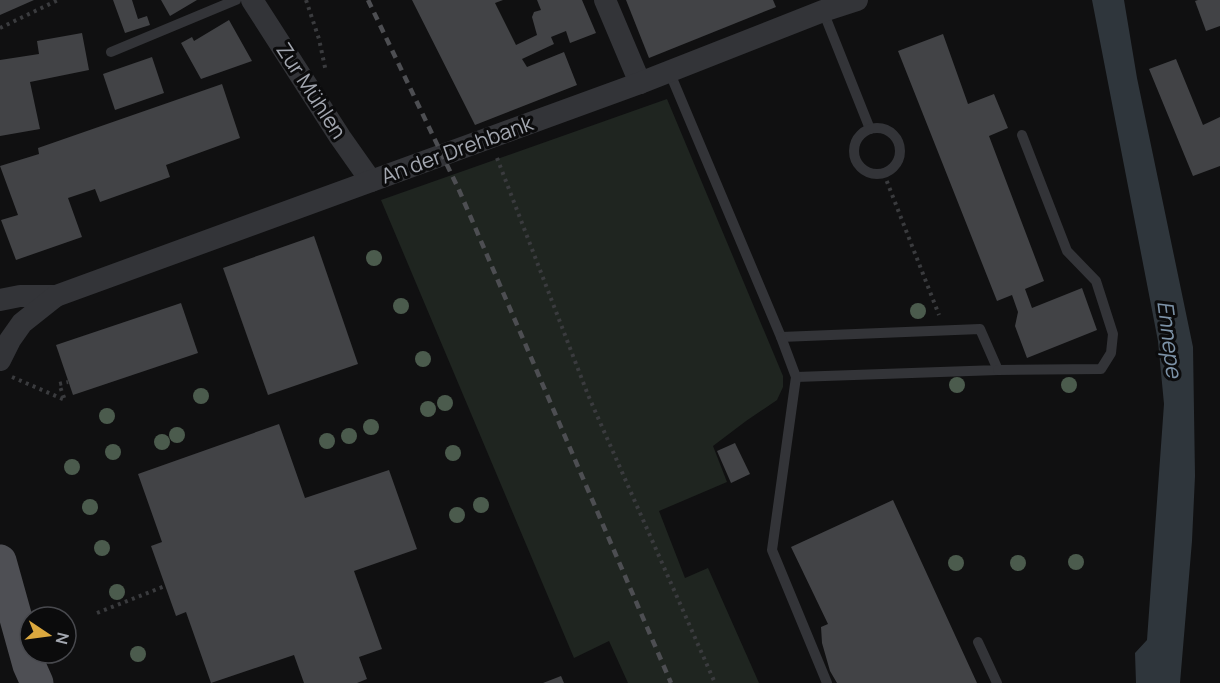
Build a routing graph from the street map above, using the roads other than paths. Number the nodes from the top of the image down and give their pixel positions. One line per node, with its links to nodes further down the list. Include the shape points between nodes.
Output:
1 (236, 0): 5 (lane)
2 (252, 0): 10 (street, Zur Mühlen)
3 (605, 0): 7 (street)
4 (839, 4): 6 (street, An der Drehbank); 8 (lane)
5 (111, 52)
6 (669, 72): 7 (street, An der Drehbank); 15 (lane)
7 (640, 83): 10 (street, An der Drehbank)
8 (870, 129): 8 (lane, via 891,131 898,140 898,163 884,174 871,174 856,161 854,147 858,137)
9 (1022, 135): 17 (lane, via 1067,251 1096,281 1113,334 1111,353 1101,369)
10 (371, 181): 11 (street, An der Drehbank)
11 (56, 296): 12 (street, An der Drehbank); 13 (street, An der Drehbank)
12 (0, 300)
13 (22, 323): 14 (street, An der Drehbank); 16 (street, An der Drehbank, via 10,340)
14 (0, 332)
15 (781, 337): 17 (lane, via 980,329); 18 (lane)
16 (4, 368)
17 (998, 370): 18 (lane)
18 (796, 377): 22 (lane, via 772,550)
19 (0, 561): 21 (main road)
20 (978, 642): 23 (lane)
21 (37, 683)
22 (827, 683)
23 (997, 683)

